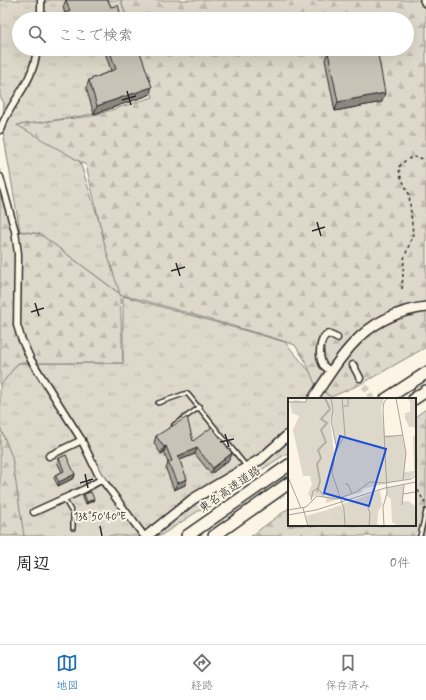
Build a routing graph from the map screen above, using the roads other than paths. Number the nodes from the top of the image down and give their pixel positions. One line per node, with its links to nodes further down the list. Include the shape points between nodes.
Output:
1 (40, 0): 2 (street)
2 (41, 12)
3 (36, 56): 4 (street, via 26,86)
4 (2, 119): 5 (street)
5 (0, 130)
6 (0, 177): 21 (street, via 15,231 18,254 17,325 21,338 31,360)
7 (426, 307): 10 (street, via 396,313 369,328 350,345)
8 (337, 338): 10 (street, via 328,334 320,344 323,364)
9 (353, 365): 12 (street)
10 (331, 372): 14 (street)
11 (426, 373): 15 (highway)
12 (360, 378)
13 (426, 391): 16 (highway)
14 (314, 398)
15 (388, 398)
16 (416, 398)
17 (158, 403): 18 (lane, via 187,393)
18 (200, 407): 19 (lane); 24 (lane)
19 (170, 428)
20 (288, 435): 24 (street)
21 (82, 440): 22 (street); 25 (street)
22 (49, 456)
23 (288, 466): 32 (highway, 東名高速道路)
24 (248, 468): 31 (street, via 193,499)
25 (102, 479): 27 (street, via 85,490); 31 (street)
26 (288, 484): 33 (highway)
27 (64, 498): 29 (street); 30 (lane, via 73,514)
28 (426, 511): 34 (lane)
29 (34, 512)
30 (73, 528)
31 (146, 536)
32 (187, 536)
33 (214, 536)
34 (420, 536)

